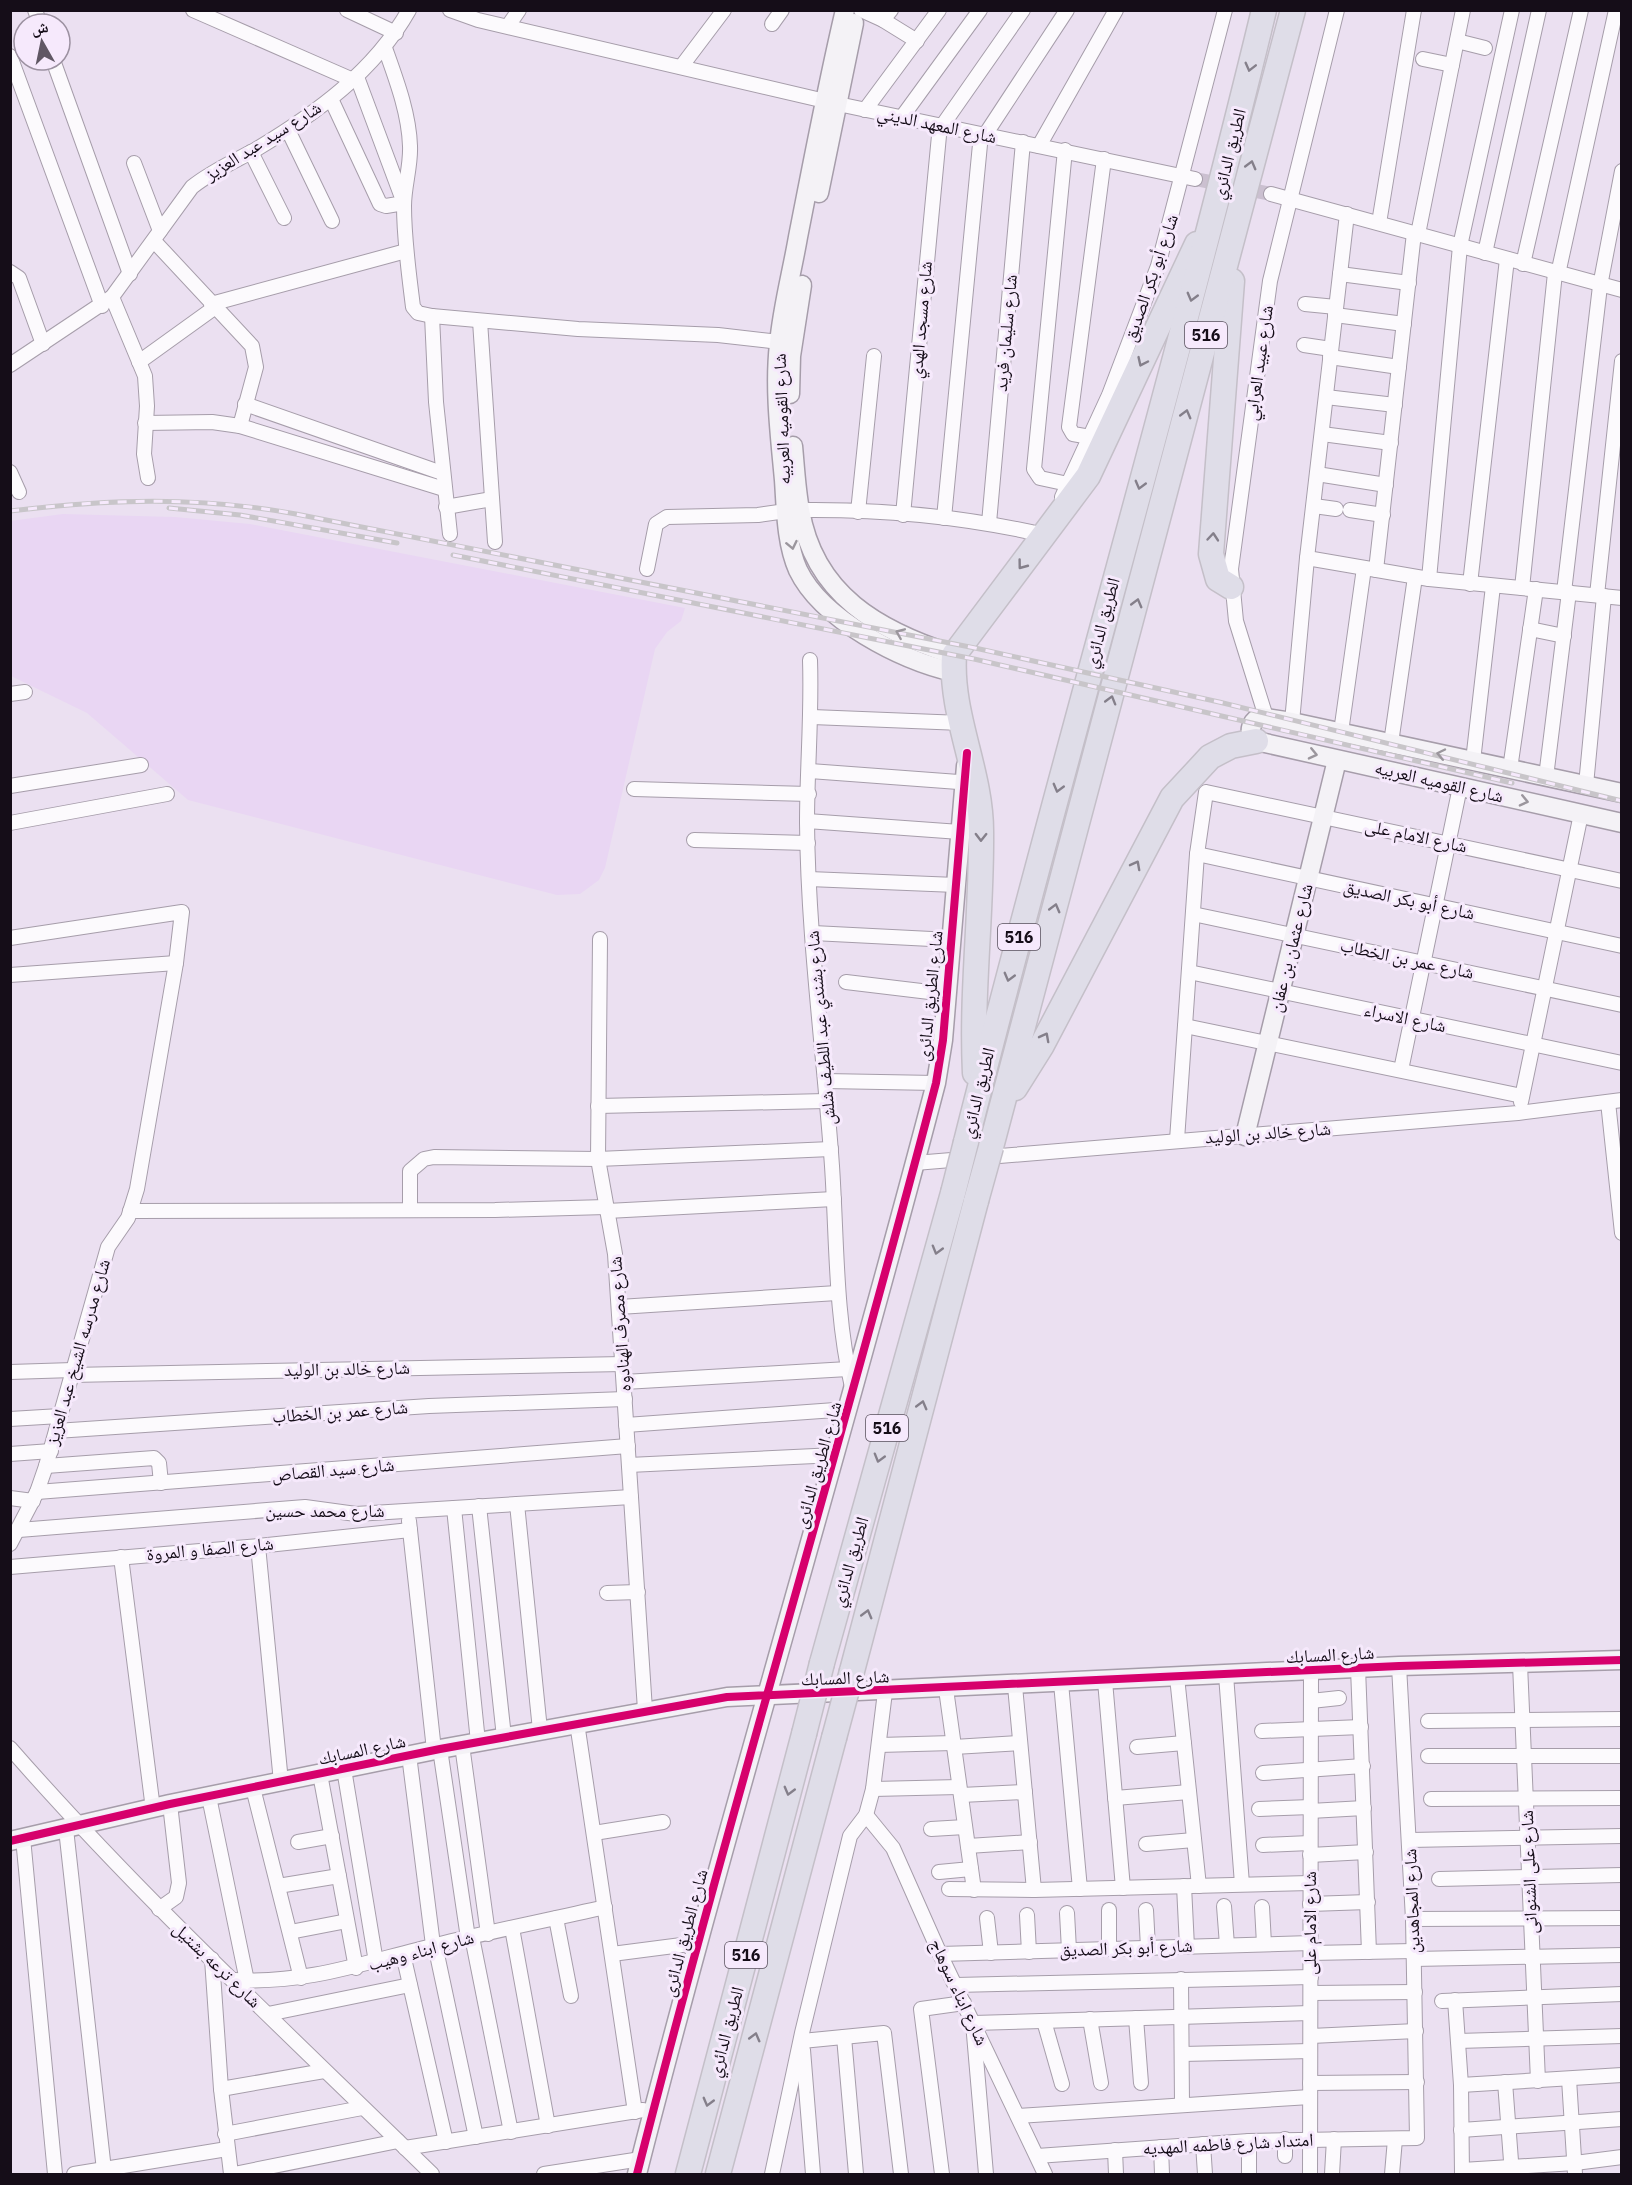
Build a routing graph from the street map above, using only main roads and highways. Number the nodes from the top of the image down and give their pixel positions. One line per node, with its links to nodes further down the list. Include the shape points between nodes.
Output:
1 (1264, 10): 4 (highway, الطريق الدائري / 516, one-way to 4)
2 (1293, 10): 3 (highway, الطريق الدائري / 516, one-way to 2)
3 (1240, 206): 5 (highway, one-way to 3, via 1218,579 1211,554); 8 (highway, الطريق الدائري / 516, one-way to 3)
4 (1215, 215): 7 (highway, الطريق الدائري / 516, one-way to 7, via 1072,731); 7 (highway, one-way to 7, via 1177,281 1088,476 953,664 981,830 974,988)
5 (1231, 587)
6 (1256, 741): 8 (highway, one-way to 6, via 1042,1045 1172,798 1210,757 1231,746)
7 (976, 1100): 9 (highway, الطريق الدائري / 516, bridge, via 966,1142)
8 (1004, 1105): 9 (highway, الطريق الدائري / 516, bridge, via 991,1147)
9 (964, 1197): 10 (highway, الطريق الدائري / 516, one-way to 10, bridge, via 822,1663); 11 (highway, الطريق الدائري / 516, one-way to 9, bridge, via 852,1671)
10 (688, 2175)
11 (718, 2175)

